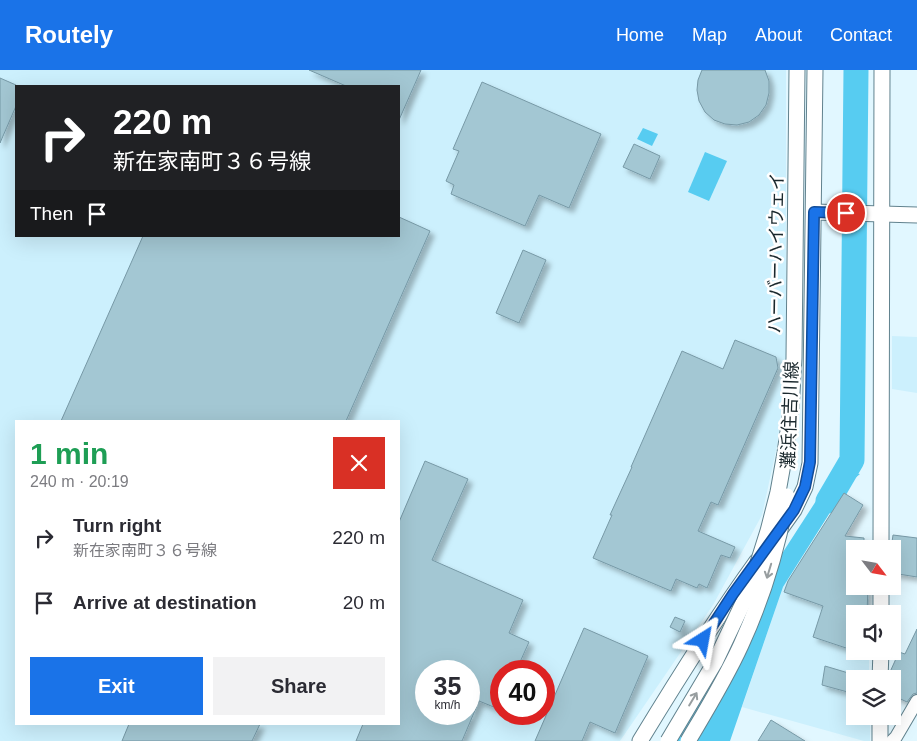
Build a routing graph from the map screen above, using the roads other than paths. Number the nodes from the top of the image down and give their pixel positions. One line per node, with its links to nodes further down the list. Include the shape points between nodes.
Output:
1 (797, 70): 12 (street, ハーバーハイウェイ, one-way to 1, bridge, via 715,662 744,601 766,540 778,492 790,418 794,358)
2 (805, 70): 13 (street, ハーバーハイウェイ, one-way to 13, bridge, via 802,358 792,471 779,535 751,622 728,671)
3 (815, 70): 5 (street, 灘浜住吉川線)
4 (882, 70): 6 (street)
5 (814, 212): 6 (street); 11 (street, 灘浜住吉川線, via 810,462 805,487 794,510 733,594)
6 (882, 214): 7 (street); 8 (street)
7 (917, 215)
8 (881, 540)
9 (917, 701): 15 (street)
10 (880, 725): 14 (street)
11 (640, 741)
12 (668, 741)
13 (688, 741)
14 (880, 741)
15 (892, 741)

